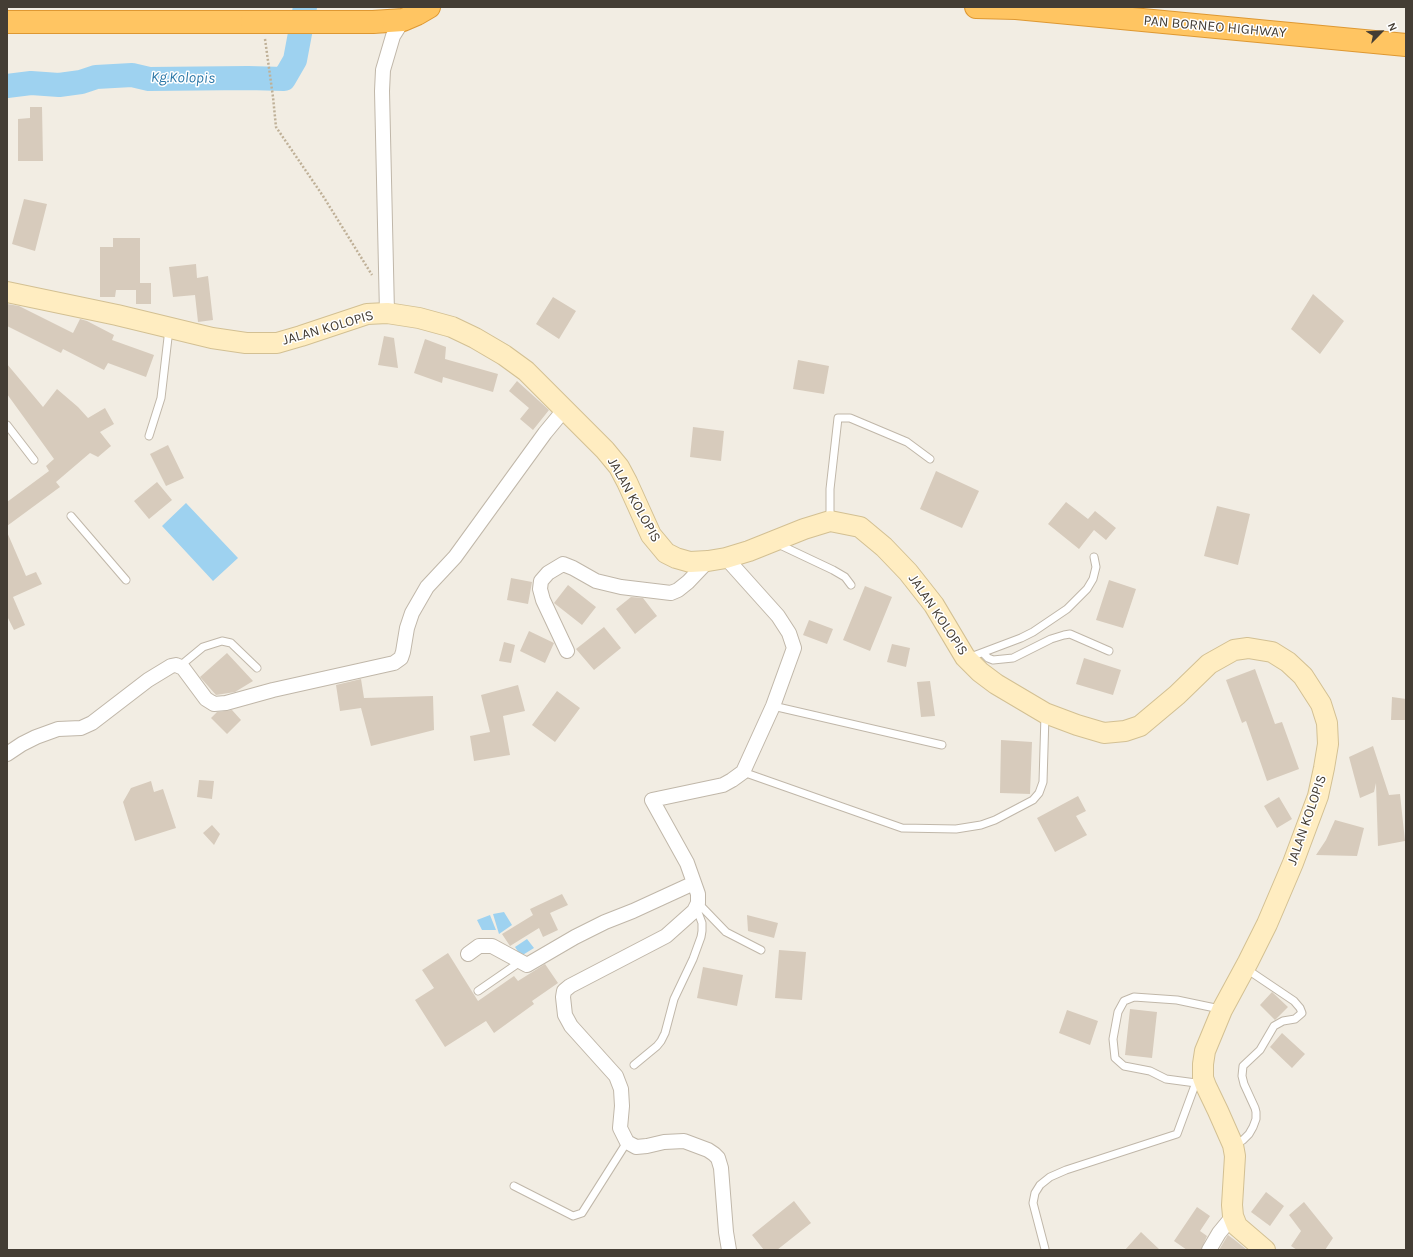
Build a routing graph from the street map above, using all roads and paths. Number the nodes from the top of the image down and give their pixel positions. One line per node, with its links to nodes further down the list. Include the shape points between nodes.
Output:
1 (429, 7): 3 (highway)
2 (976, 7): 6 (highway, PAN BORNEO HIGHWAY, via 1024,9)
3 (403, 20): 5 (highway, bridge); 9 (street, via 393,36 383,70)
4 (7, 22): 5 (highway)
5 (258, 30): 7 (path, via 273,97 276,127)
6 (1406, 45)
7 (372, 275)
8 (7, 292): 10 (street, JALAN KOLOPIS)
9 (387, 313): 10 (street, JALAN KOLOPIS, via 367,314 277,343 246,343); 11 (street, JALAN KOLOPIS, via 452,327 475,338 526,371)
10 (169, 328): 13 (lane, via 161,398)
11 (564, 410): 20 (street, JALAN KOLOPIS, via 619,467 651,535 666,553 690,562); 26 (street, via 455,557 427,587 412,613 401,658 394,663 214,704 206,699)
12 (7, 425): 15 (lane)
13 (149, 436)
14 (930, 459): 17 (lane, via 907,442 850,418 838,418 830,489)
15 (34, 460)
16 (71, 516): 21 (lane)
17 (830, 522): 18 (street, JALAN KOLOPIS, via 804,529); 25 (street, JALAN KOLOPIS, via 860,528 884,547 908,572)
18 (774, 542): 20 (street, JALAN KOLOPIS); 22 (lane, via 833,570)
19 (1094, 557): 25 (lane, via 1096,567 1093,579 1087,590 1067,609 1033,632)
20 (717, 559): 23 (street, via 678,590 670,593 596,581 563,564 548,573 541,581 540,589); 28 (street, via 778,616 789,633 794,648)
21 (126, 580)
22 (852, 585)
23 (567, 651)
24 (1109, 651): 25 (lane, via 1070,634 1051,639 1013,658 992,660)
25 (975, 656): 29 (street, JALAN KOLOPIS, via 996,684)
26 (180, 666): 27 (lane, via 203,647 222,641 231,643); 31 (street, via 171,666 158,673 92,723 81,728 58,730 36,737)
27 (257, 668)
28 (773, 706): 30 (lane); 32 (street)
29 (1045, 713): 32 (lane, via 1043,782 1040,793 1033,800 982,825 956,829 902,828); 38 (street, JALAN KOLOPIS, via 1104,733 1125,731 1140,726 1209,664 1234,650 1248,648 1272,652 1303,676 1321,704 1327,723 1328,744 1324,768 1318,796 1293,862)
30 (942, 745)
31 (7, 754)
32 (743, 772): 33 (street, via 723,785 652,800 687,863)
33 (694, 883): 34 (street, via 698,894); 37 (street, via 605,922 548,952 531,964)
34 (697, 905): 35 (lane, via 726,932); 41 (lane, via 702,923 701,937 674,999 666,1033 657,1046); 44 (street, via 694,911 666,936 564,991 563,1006 571,1026 616,1076 621,1089 620,1128)
35 (761, 950)
36 (468, 954): 37 (street, via 479,946 492,946)
37 (520, 962): 39 (lane)
38 (1245, 968): 40 (street, JALAN KOLOPIS); 45 (lane, via 1294,1001 1302,1013 1295,1019 1274,1026 1260,1050 1243,1066 1242,1076 1255,1108 1256,1119 1246,1138)
39 (478, 991)
40 (1222, 1010): 42 (street, JALAN KOLOPIS, via 1205,1051); 43 (lane, via 1177,1000 1134,996 1124,1001 1118,1012 1113,1039 1115,1058 1124,1066 1150,1071 1166,1079)
41 (634, 1064)
42 (1203, 1064): 43 (lane); 45 (street, JALAN KOLOPIS, via 1203,1078)
43 (1196, 1083): 48 (lane, via 1176,1134 1066,1170 1040,1185 1033,1203)
44 (627, 1142): 46 (lane, via 582,1213 573,1216); 49 (street, via 636,1147 684,1141 718,1158)
45 (1233, 1145): 47 (street, JALAN KOLOPIS)
46 (514, 1186)
47 (1233, 1216): 50 (street); 51 (street, via 1237,1226)
48 (1045, 1249)
49 (729, 1250)
50 (1209, 1250)
51 (1265, 1250)

